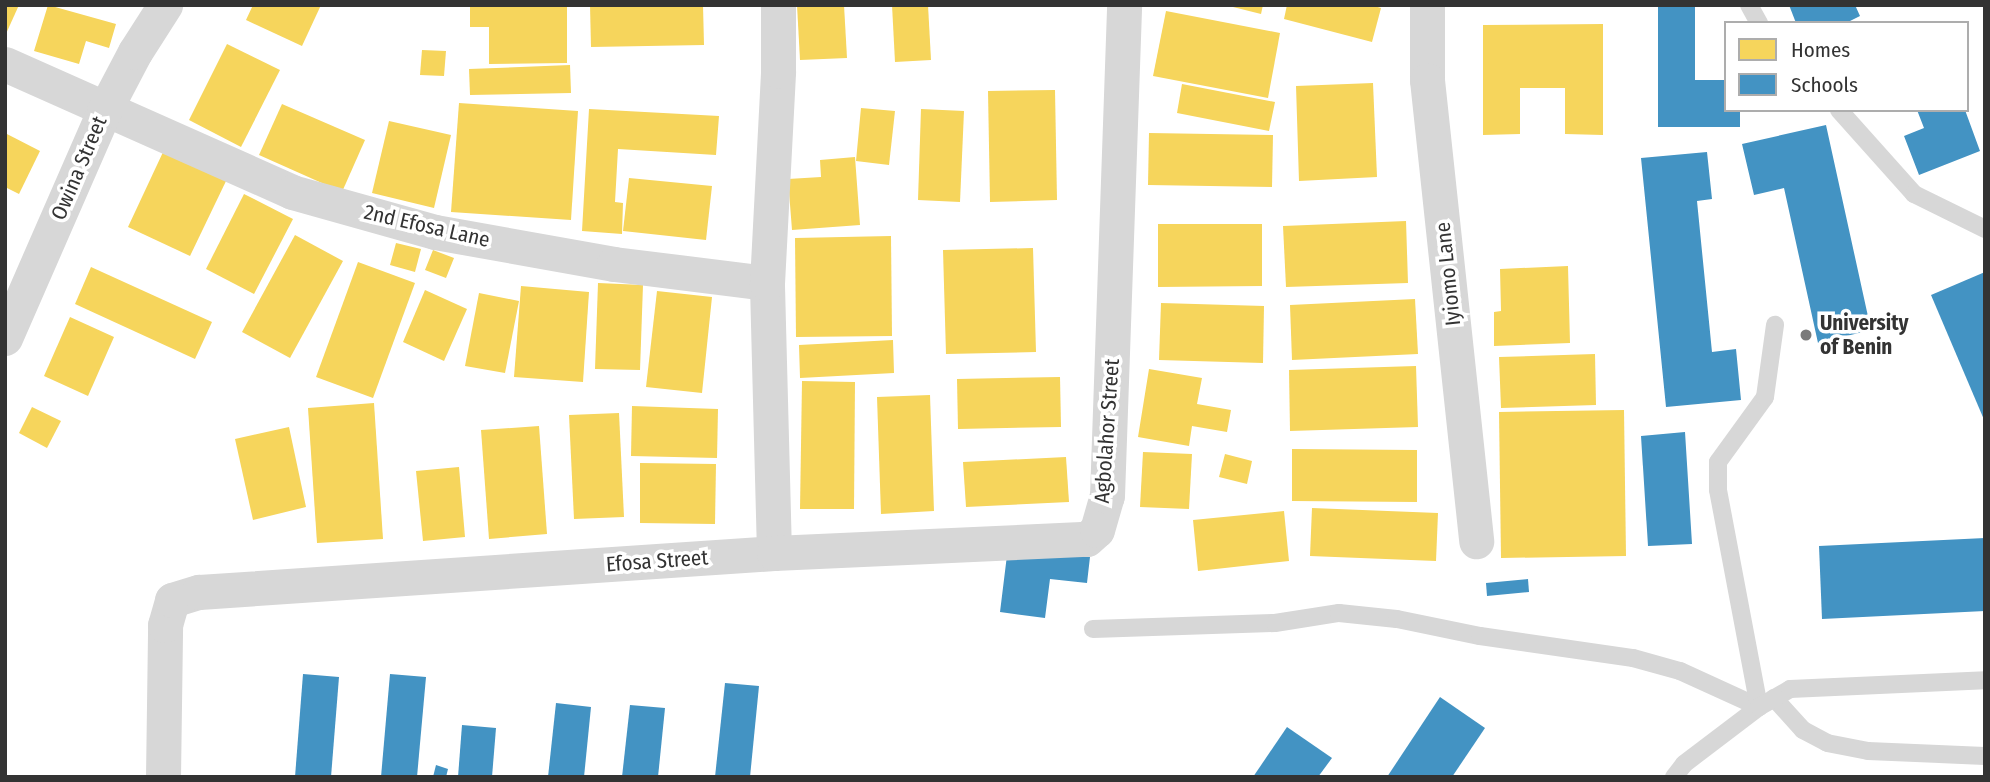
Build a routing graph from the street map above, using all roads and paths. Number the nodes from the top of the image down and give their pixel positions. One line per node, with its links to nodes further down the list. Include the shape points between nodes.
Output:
1 (165, 5): 8 (street, Owina Street)
2 (778, 5): 11 (street)
3 (1124, 5): 15 (street, Agbolahor Street, via 1107,496 1097,530 1087,539)
4 (1427, 5): 14 (street, Iyiomo Lane, via 1427,80)
5 (1749, 5): 6 (lane)
6 (1758, 21)
7 (5, 64): 8 (street, 2nd Efosa Lane)
8 (104, 111): 11 (street, 2nd Efosa Lane, via 292,192 435,232 614,264); 13 (street, Owina Street)
9 (1841, 112): 10 (lane, via 1914,194)
10 (1985, 229)
11 (767, 283): 15 (street)
12 (1775, 325): 18 (lane, via 1765,397 1718,462 1718,490)
13 (5, 338)
14 (1476, 541)
15 (774, 553): 20 (street, Efosa Street, via 199,592 172,600 165,625)
16 (1093, 629): 18 (lane, via 1275,623 1339,614 1397,619 1633,658)
17 (1985, 680): 18 (lane, via 1790,689)
18 (1767, 702): 19 (lane, via 1827,743 1868,751); 21 (lane, via 1684,764)
19 (1985, 756)
20 (163, 777)
21 (1674, 777)

